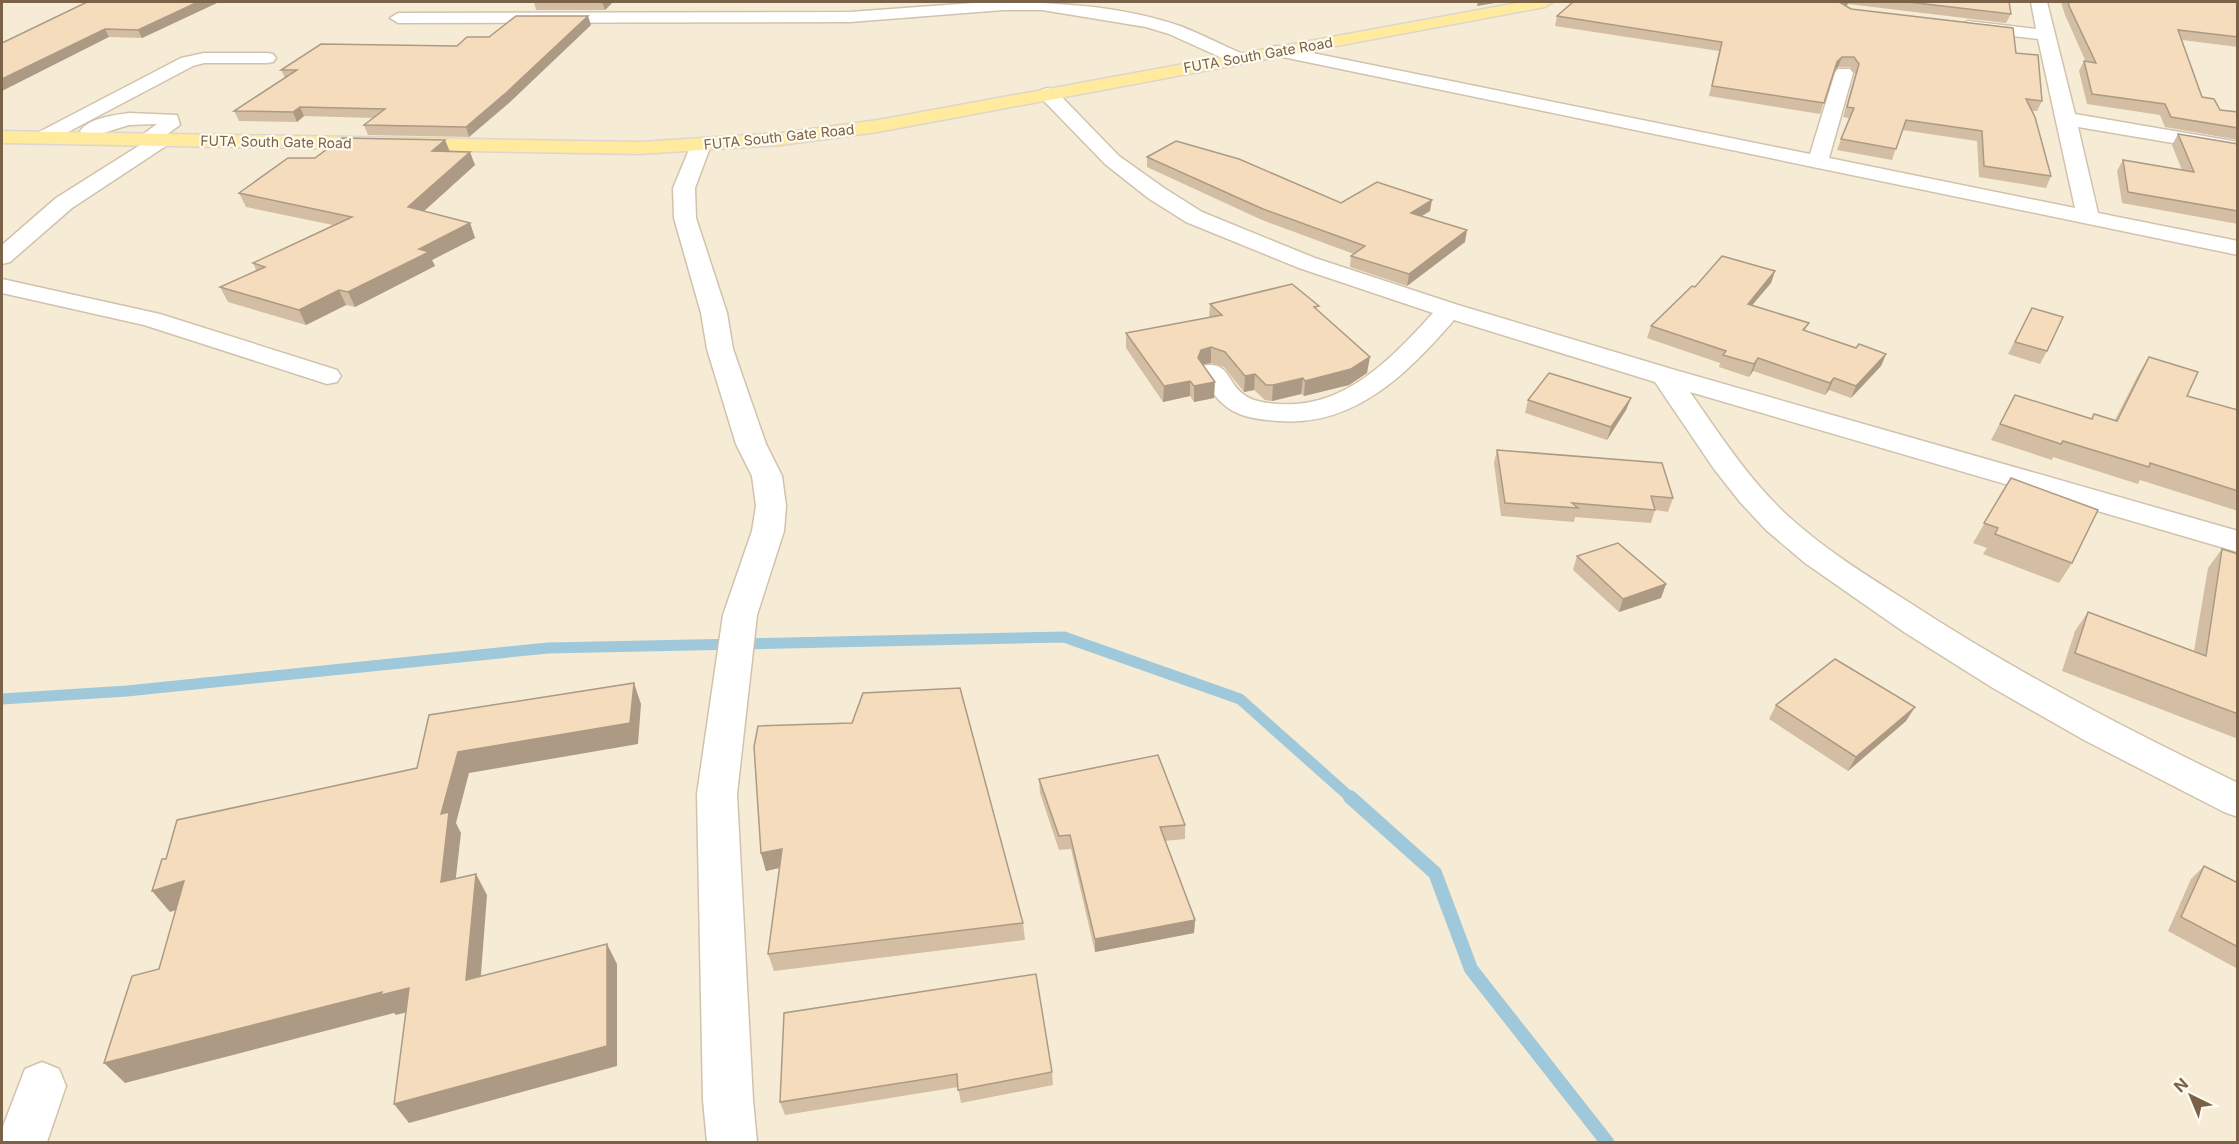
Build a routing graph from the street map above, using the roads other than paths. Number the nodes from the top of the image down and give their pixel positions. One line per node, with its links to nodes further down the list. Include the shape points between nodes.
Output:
1 (1545, 2): 7 (main road, FUTA South Gate Road)
2 (2039, 2): 6 (street)
3 (1042, 3): 4 (street, via 838,18); 9 (street, via 1148,22)
4 (398, 18)
5 (1952, 24): 6 (street)
6 (2045, 35): 12 (street)
7 (1278, 51): 9 (main road, FUTA South Gate Road); 19 (street)
8 (267, 58): 14 (street, via 204,58 187,62)
9 (1237, 58): 11 (main road, FUTA South Gate Road)
10 (1844, 73): 19 (street)
11 (1048, 94): 17 (main road, FUTA South Gate Road, via 878,126); 24 (street, via 1112,160 1194,217 1307,263)
12 (2068, 119): 18 (street); 20 (street)
13 (2, 136): 14 (main road, FUTA South Gate Road)
14 (44, 137): 15 (main road, FUTA South Gate Road)
15 (76, 138): 16 (main road, FUTA South Gate Road); 16 (street, via 117,119 170,118 170,125)
16 (154, 140): 17 (main road, FUTA South Gate Road, via 558,148); 22 (street, via 64,203)
17 (701, 145): 32 (street, via 684,188 685,218 714,313 720,349 751,444 767,476 771,506 768,531 740,615 717,794)
18 (2238, 148)
19 (1818, 162): 20 (street)
20 (2088, 217): 21 (street)
21 (2238, 248)
22 (2, 257)
23 (2, 286): 26 (street, via 151,319)
24 (1449, 310): 25 (street, via 1407,358 1367,390 1315,412 1277,414 1251,408 1234,401); 27 (street)
25 (1212, 372)
26 (327, 376)
27 (1665, 376): 28 (street); 29 (street, via 1765,512 1818,557 2018,687)
28 (2238, 542)
29 (2238, 801)
30 (42, 1086): 31 (street)
31 (22, 1143)
32 (732, 1143)

